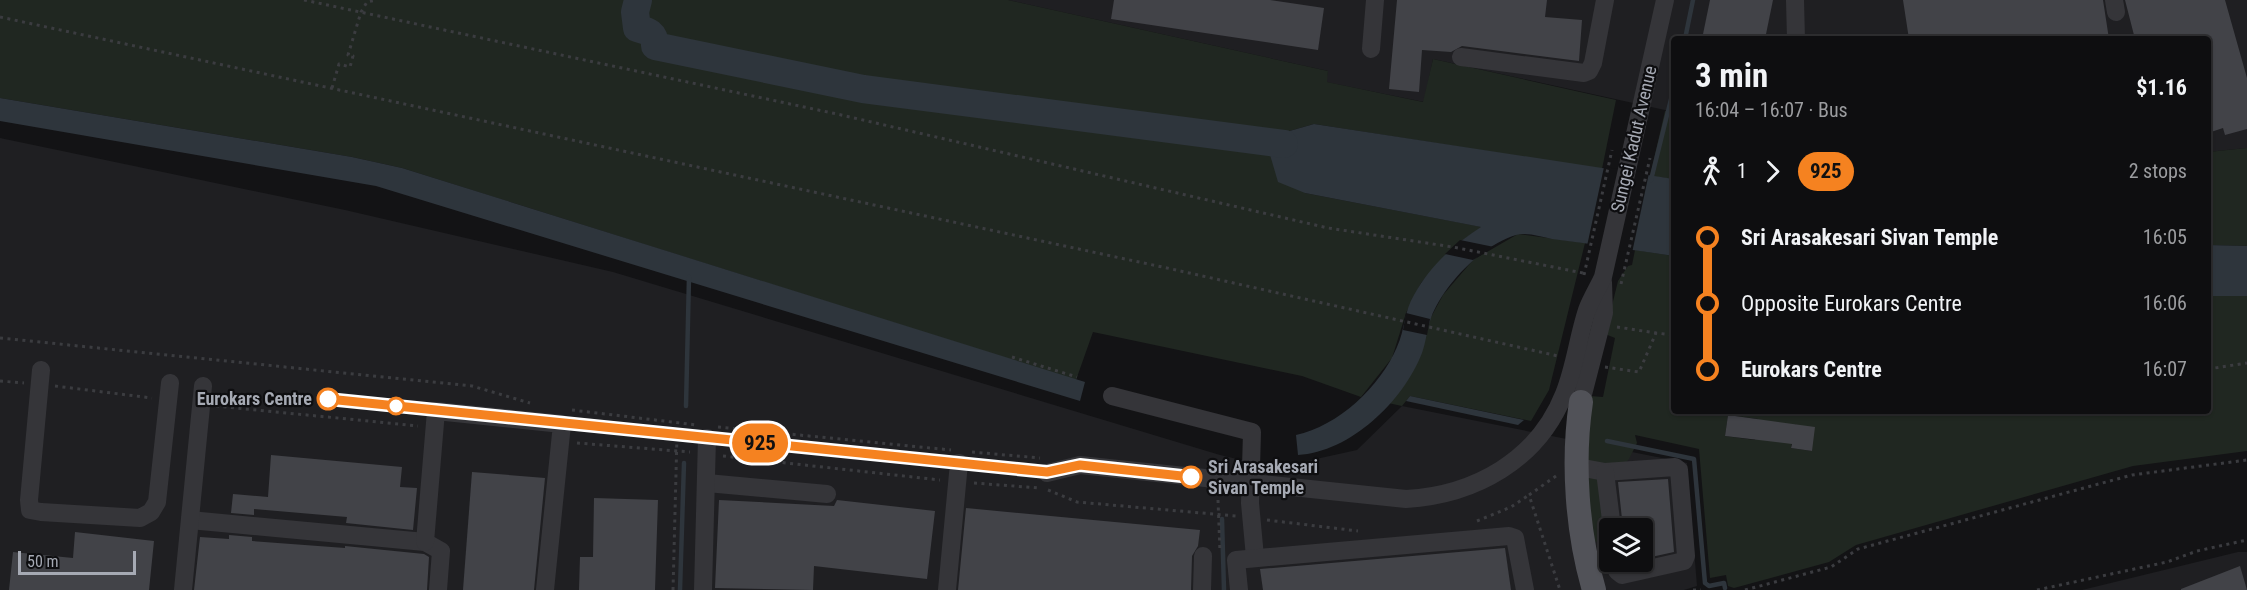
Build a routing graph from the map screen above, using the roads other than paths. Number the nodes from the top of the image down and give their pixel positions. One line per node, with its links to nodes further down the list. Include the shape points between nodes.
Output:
1 (1375, 0): 6 (street)
2 (1605, 0): 7 (street, via 1593,63 1584,73)
3 (1665, 0): 8 (street, Sungei Kadut Avenue)
4 (1795, 0): 5 (street)
5 (1796, 36)
6 (1371, 49)
7 (1461, 57)
8 (1605, 268): 13 (street, Sungei Kadut Avenue, via 1604,313); 20 (street, Sungei Kadut Avenue, via 1587,310 1557,410 1531,447 1489,478 1449,494 1406,500)
9 (41, 377): 10 (street, via 29,500 30,510 41,512 140,518 151,512 157,502)
10 (169, 392)
11 (202, 395): 23 (street)
12 (1112, 396): 20 (street, via 1252,432)
13 (1581, 402): 17 (main road)
14 (707, 446): 19 (street)
15 (959, 461): 34 (street)
16 (1048, 466): 20 (street, Sungei Kadut Avenue, via 1080,465)
17 (1578, 467): 18 (street); 38 (main road, via 1581,523)
18 (1605, 472): 22 (street); 27 (street, via 1675,467 1680,473 1686,556 1684,561)
19 (706, 483): 21 (street); 33 (street)
20 (1250, 484): 26 (street)
21 (827, 494)
22 (1611, 518)
23 (190, 520): 24 (street); 30 (street)
24 (425, 542): 31 (street, via 441,551); 32 (street, via 435,419 564,425)
25 (1211, 557): 35 (street)
26 (1255, 557): 36 (street, via 1236,560); 37 (street, via 1512,537 1519,545)
27 (1653, 568)
28 (1618, 572): 29 (street)
29 (1635, 572)
30 (183, 590)
31 (438, 590)
32 (545, 590)
33 (703, 590)
34 (947, 590)
35 (1202, 590)
36 (1239, 590)
37 (1525, 590)
38 (1594, 590)

